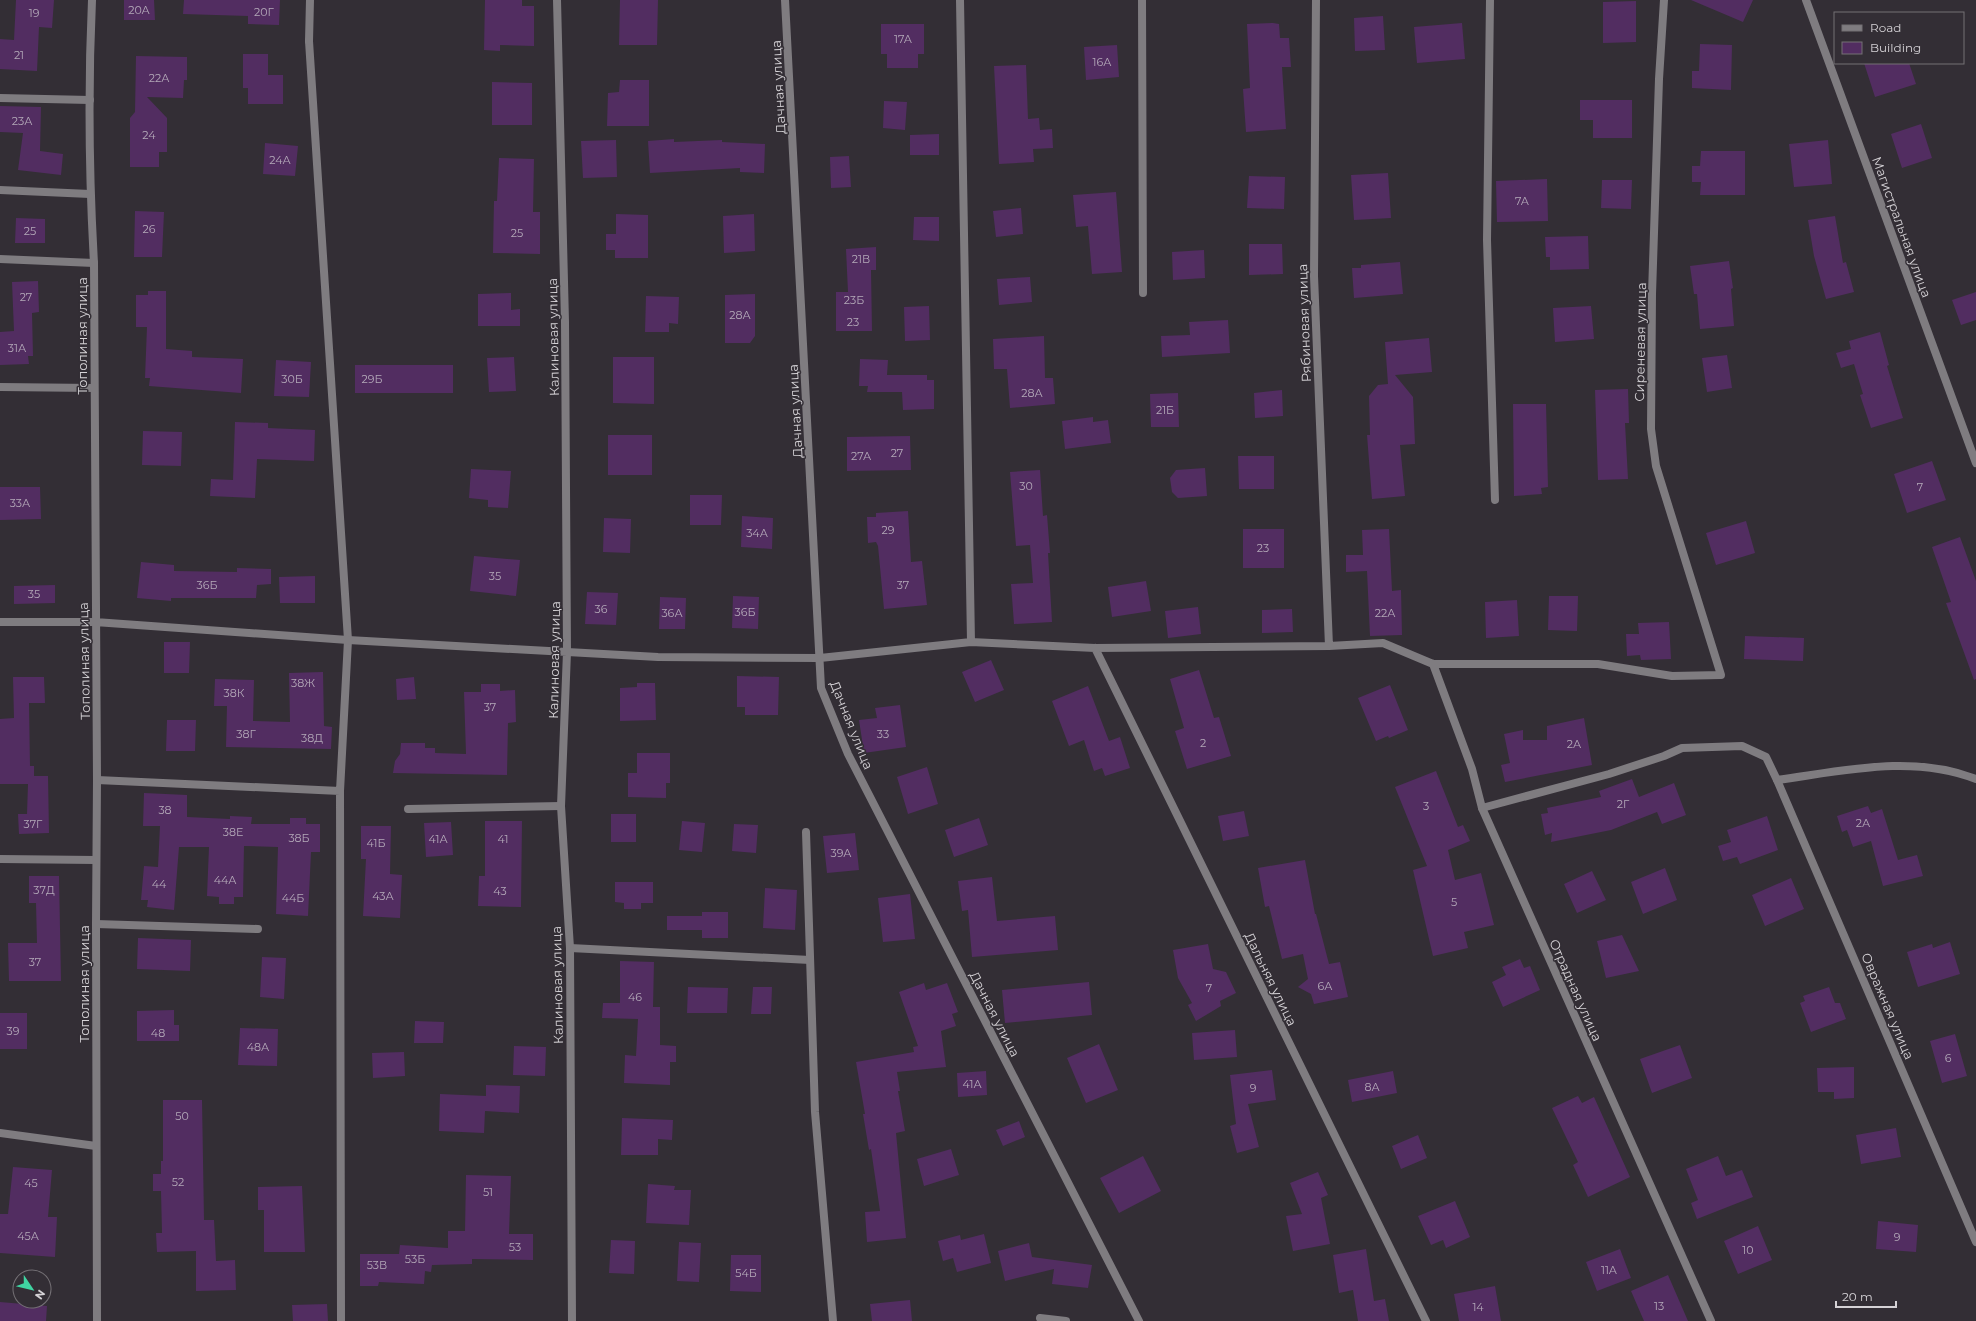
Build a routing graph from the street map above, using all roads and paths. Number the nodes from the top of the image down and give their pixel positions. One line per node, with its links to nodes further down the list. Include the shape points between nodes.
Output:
1 (92, 0): 12 (street, Тополиная улица)
2 (310, 0): 24 (street, via 309,41)
3 (557, 0): 28 (street, Калиновая улица, via 565,322)
4 (785, 0): 29 (street, Дачная улица)
5 (960, 0): 25 (street)
6 (1142, 0): 17 (street)
7 (1316, 0): 26 (street, Рябиновая улица, via 1314,276)
8 (1490, 0): 21 (street, via 1488,240)
9 (1664, 0): 30 (street, Сиреневая улица, via 1652,294 1651,429 1656,466 1721,675 1672,676 1598,664)
10 (1806, 0): 20 (street, Магистральная улица)
11 (0, 98): 12 (street)
12 (90, 100): 14 (street, Тополиная улица)
13 (0, 190): 14 (street)
14 (90, 194): 16 (street, Тополиная улица)
15 (0, 259): 16 (street)
16 (94, 263): 19 (street, Тополиная улица)
17 (1143, 293)
18 (0, 387): 19 (street)
19 (94, 388): 23 (street, Тополиная улица)
20 (1976, 463)
21 (1495, 500)
22 (0, 622): 23 (street)
23 (95, 622): 24 (street); 32 (street, Тополиная улица)
24 (348, 640): 28 (street); 34 (street)
25 (971, 642): 27 (street); 29 (street)
26 (1329, 646): 27 (street); 30 (street, via 1383,643)
27 (1095, 648): 55 (street, Дальняя улица)
28 (567, 652): 29 (street, via 658,657); 35 (street, Калиновая улица)
29 (820, 658): 54 (street, Дачная улица, via 821,688 848,754)
30 (1433, 664): 36 (street, Отрадная улица, via 1472,769)
31 (1976, 779): 33 (street, via 1951,771 1917,765 1882,766)
32 (97, 780): 34 (street); 40 (street, Тополиная улица)
33 (1777, 780): 36 (street, Овражная улица, via 1766,757 1742,746 1682,748 1609,774); 47 (street, Овражная улица)
34 (340, 791): 50 (street)
35 (561, 806): 37 (street); 43 (street, Калиновая улица)
36 (1482, 808): 56 (street, Отрадная улица)
37 (408, 809)
38 (806, 832): 44 (street)
39 (0, 859): 40 (street)
40 (96, 860): 41 (street, Тополиная улица)
41 (96, 924): 42 (street); 46 (street, Тополиная улица)
42 (258, 929)
43 (570, 948): 44 (street); 51 (street, Калиновая улица)
44 (810, 960): 52 (street, via 815,1112)
45 (0, 1134): 46 (street)
46 (96, 1146): 49 (street, Тополиная улица)
47 (1976, 1242)
48 (1040, 1318): 53 (street)
49 (97, 1321)
50 (341, 1321)
51 (572, 1321)
52 (833, 1321)
53 (1066, 1321)
54 (1139, 1321)
55 (1426, 1321)
56 (1711, 1321)

